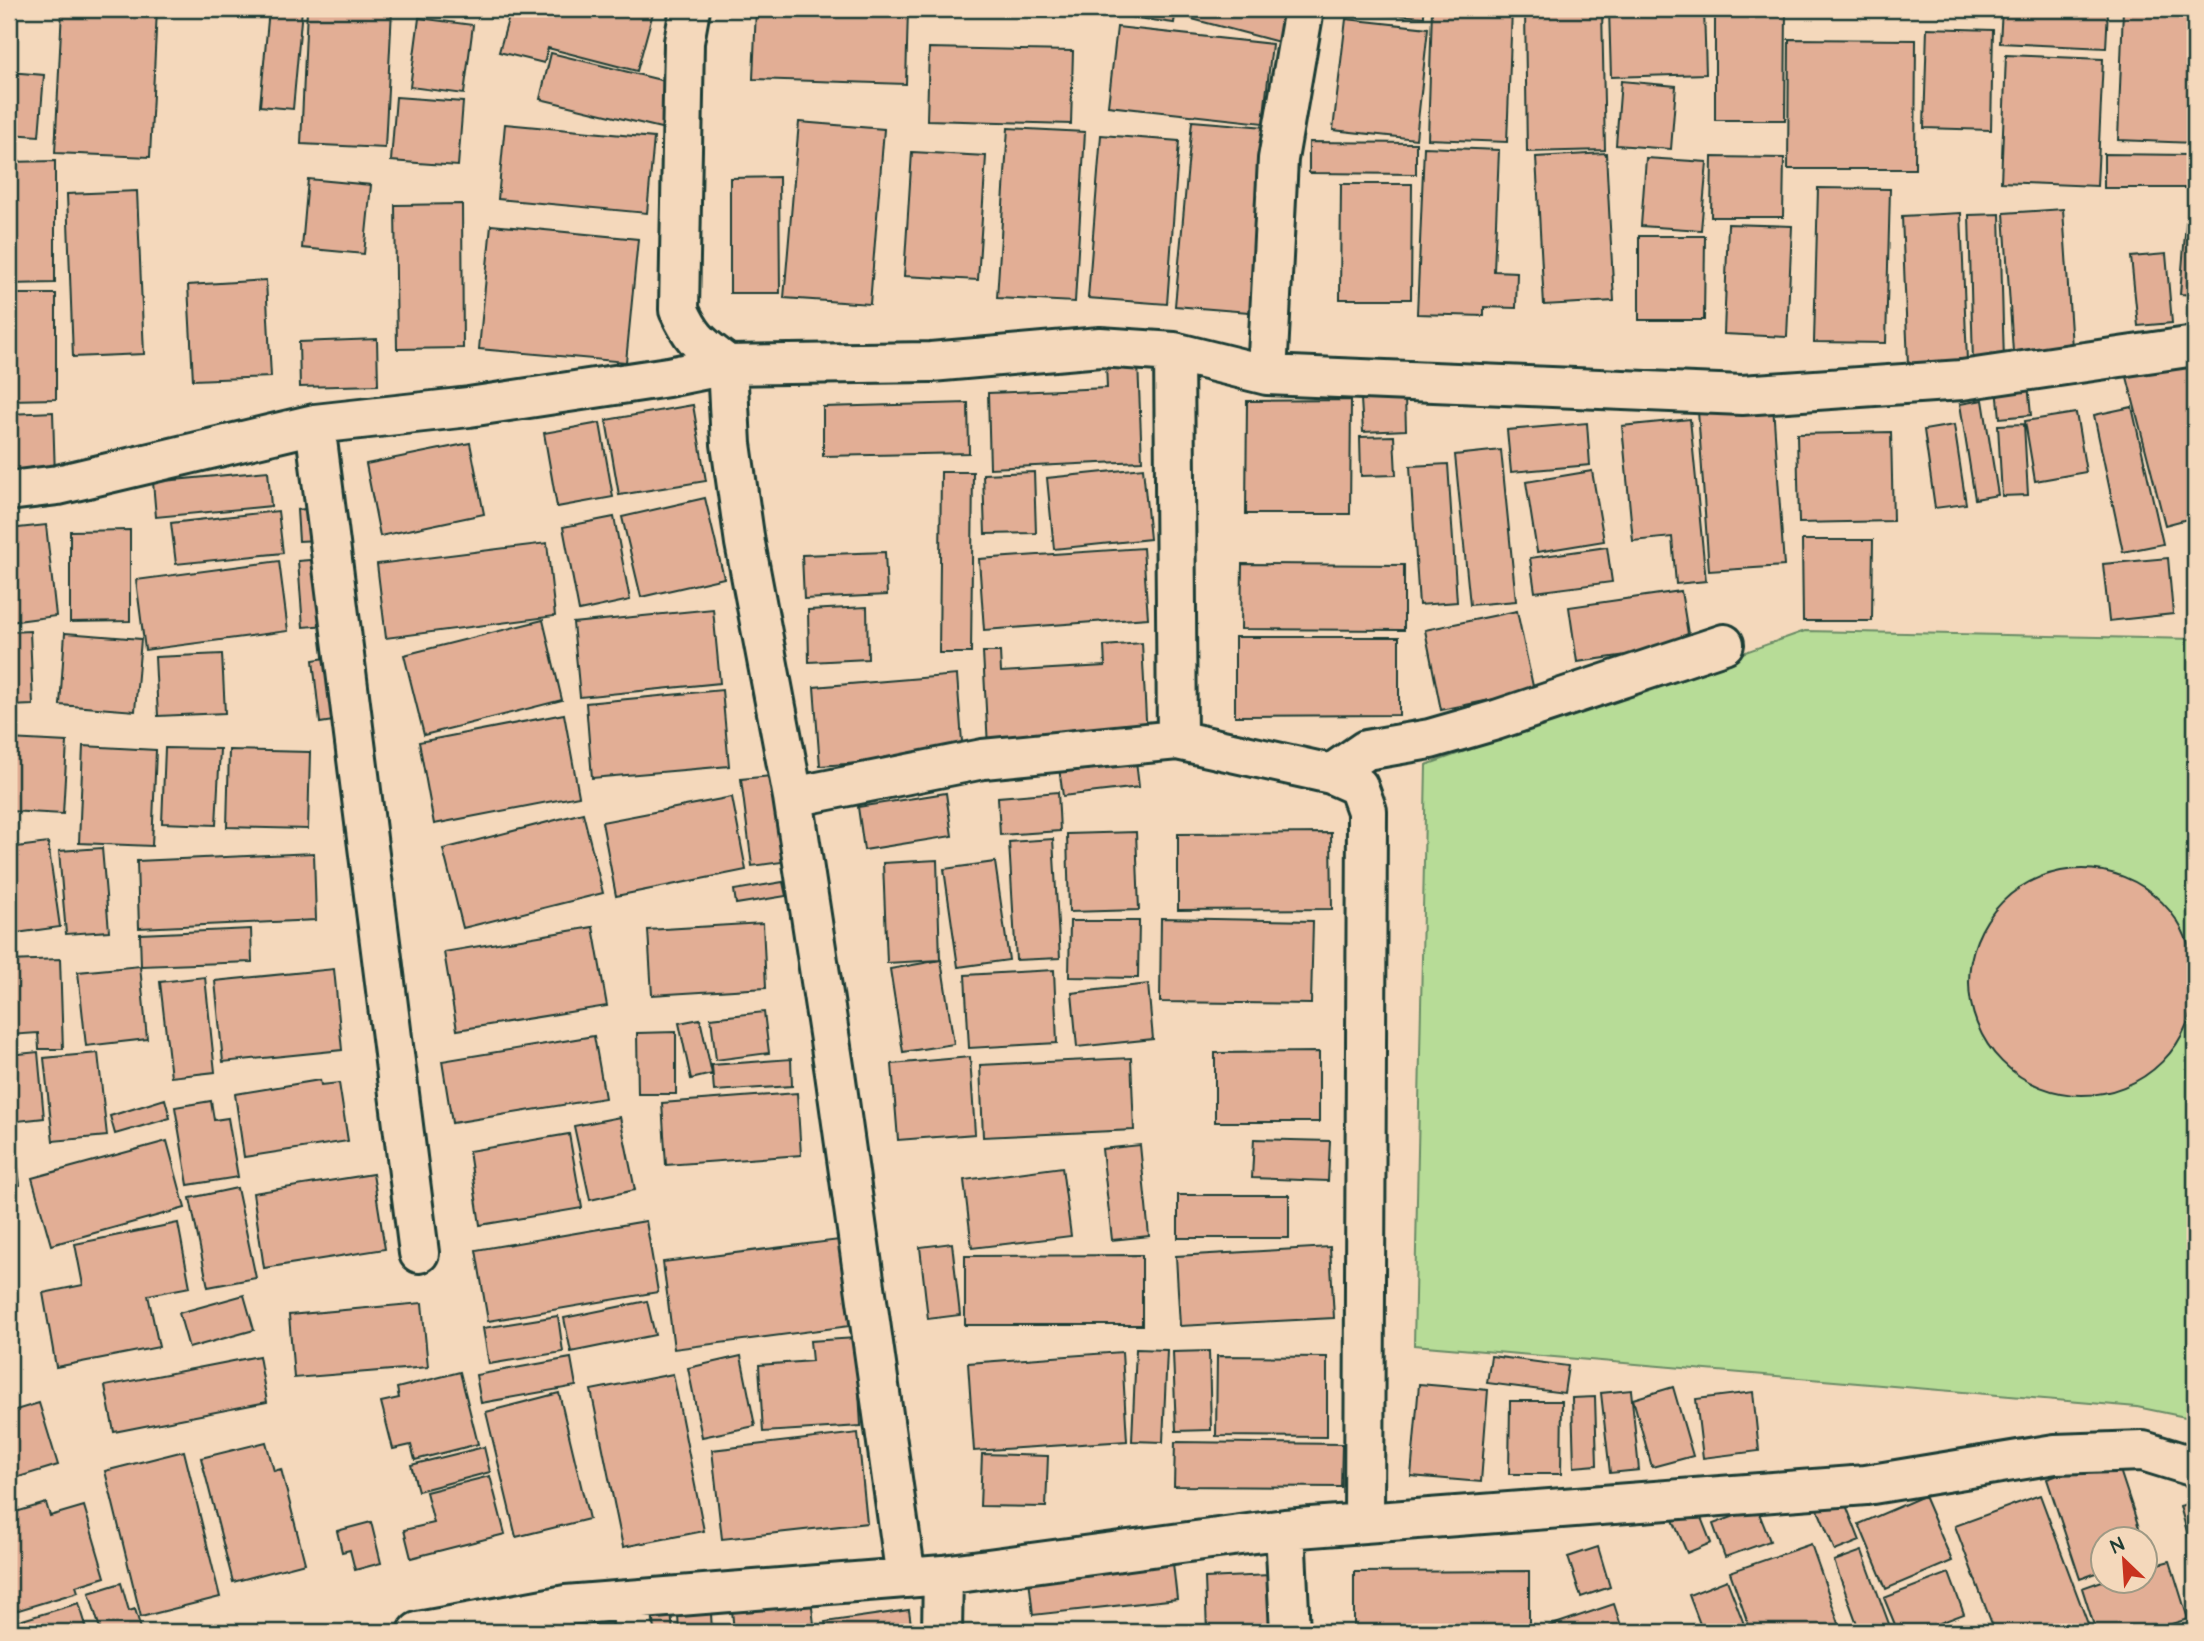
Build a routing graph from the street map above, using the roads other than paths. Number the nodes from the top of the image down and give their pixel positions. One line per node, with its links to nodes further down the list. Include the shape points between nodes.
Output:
1 (690, 9): 5 (street, via 684,42 679,310 688,332)
2 (1304, 9): 6 (street, via 1279,159)
3 (2195, 346): 6 (street, via 1962,380 1742,395)
4 (1174, 352): 5 (street, via 1100,347 931,362); 6 (street); 10 (street)
5 (727, 365): 7 (street, via 468,407); 12 (street, via 731,444 745,542)
6 (1267, 375)
7 (315, 424): 8 (street, via 58,485); 13 (street)
8 (9, 491)
9 (1724, 643): 11 (street, via 1496,720 1430,739 1366,750)
10 (1177, 740): 11 (street); 12 (street, via 983,759)
11 (1331, 774): 15 (street, via 1358,786 1367,811)
12 (793, 797): 17 (street, via 835,1073)
13 (419, 1253)
14 (2195, 1467): 15 (street, via 2143,1451 2054,1454 1866,1485)
15 (1364, 1522): 16 (street)
16 (1285, 1529): 17 (street); 21 (street)
17 (925, 1577): 18 (street); 20 (street)
18 (633, 1616): 19 (street, via 566,1605)
19 (418, 1632)
20 (942, 1632)
21 (1290, 1632)

